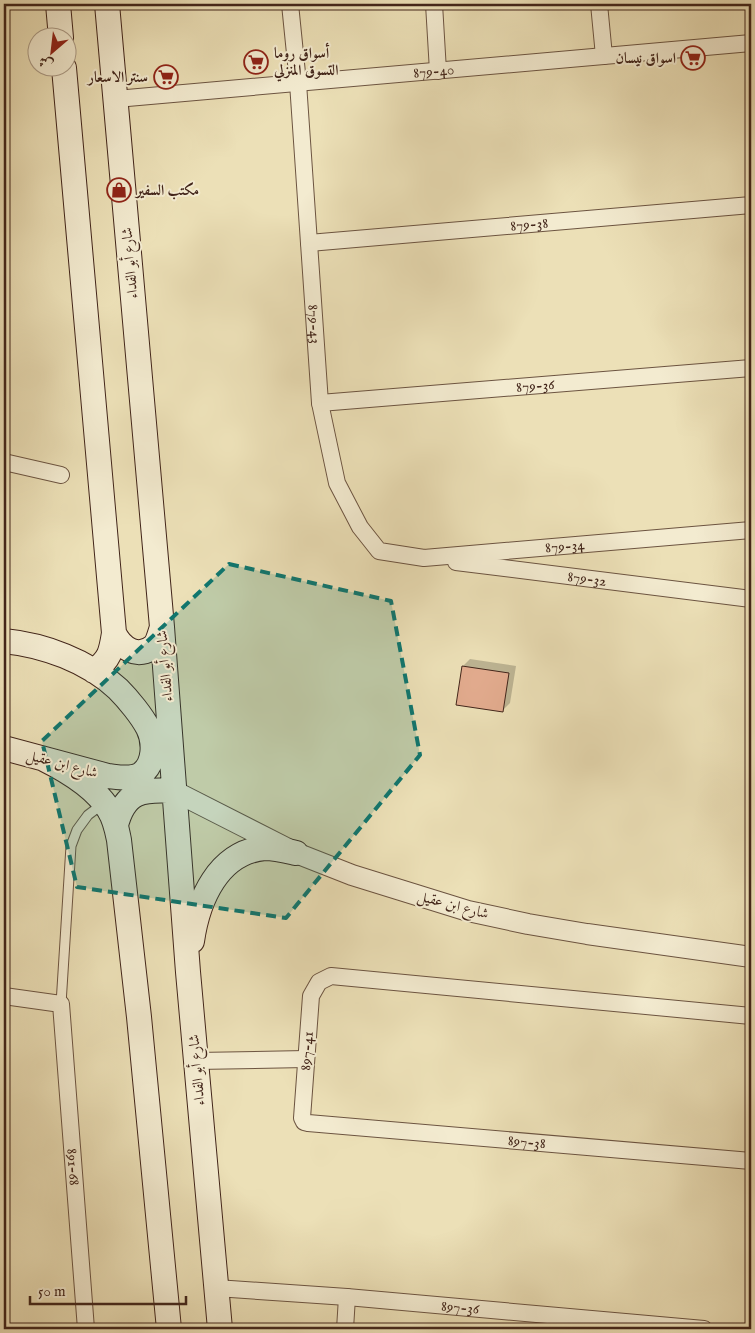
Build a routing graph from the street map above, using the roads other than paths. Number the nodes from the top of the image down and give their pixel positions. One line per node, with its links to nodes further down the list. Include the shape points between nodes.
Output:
1 (58, 4): 6 (main road)
2 (107, 4): 12 (main road, شارع أبو الفداء)
3 (290, 4): 11 (street, 879-43)
4 (434, 4): 9 (street)
5 (599, 4): 8 (street)
6 (60, 28)
7 (751, 44): 8 (street, 879-40)
8 (604, 56): 9 (street, 879-40)
9 (438, 71): 11 (street, 879-40)
10 (65, 78): 24 (main road)
11 (298, 83): 12 (street, 879-40); 14 (street, 879-43)
12 (116, 99): 23 (main road, شارع أبو الفداء)
13 (751, 205): 14 (street, 879-38)
14 (309, 242): 16 (street, 879-43)
15 (751, 368): 16 (street, 879-36)
16 (320, 402): 20 (street, 879-43, via 336,483 360,527)
17 (4, 462): 18 (street)
18 (61, 475)
19 (751, 530): 21 (street, 879-34)
20 (379, 551): 21 (street, 879-34)
21 (424, 558): 22 (street, 879-32)
22 (751, 599)
23 (162, 627): 24 (main road, via 154,645 146,651 126,649); 31 (main road, شارع أبو الفداء)
24 (114, 633): 26 (main road, via 110,656)
25 (4, 641): 26 (main road, شارع ابن عقيل, via 40,647)
26 (94, 671): 27 (main road, شارع ابن عقيل, via 118,689)
27 (148, 729): 30 (main road, شارع ابن عقيل, via 153,752 147,768 141,775); 31 (main road, شارع ابن عقيل)
28 (4, 748): 29 (main road, شارع ابن عقيل)
29 (44, 759): 30 (main road, شارع ابن عقيل); 32 (main road, via 80,780)
30 (120, 778): 31 (main road, شارع ابن عقيل)
31 (174, 791): 33 (main road, via 149,790 130,798 119,812); 34 (street, شارع ابن عقيل); 36 (main road, شارع أبو الفداء)
32 (104, 802): 33 (main road); 38 (lane, via 88,815 71,846)
33 (116, 825): 47 (main road, via 139,1016)
34 (296, 853): 35 (street, شارع ابن عقيل, via 352,875 468,911 562,930); 36 (main road, via 267,848 253,851 239,856 217,874 197,916)
35 (751, 956)
36 (188, 972): 41 (main road, شارع أبو الفداء)
37 (4, 996): 38 (street)
38 (61, 1004): 46 (street, 891-68)
39 (751, 1016): 40 (street, 897-41, via 331,976 319,982 311,996)
40 (306, 1059): 41 (street); 42 (street, 897-41)
41 (196, 1061): 44 (main road, شارع أبو الفداء)
42 (304, 1122): 43 (street, 897-38)
43 (751, 1161)
44 (216, 1288): 45 (street, 897-36); 48 (main road, شارع أبو الفداء)
45 (347, 1297): 49 (street); 50 (street, 897-36)
46 (86, 1329)
47 (169, 1329)
48 (220, 1329)
49 (345, 1329)
50 (704, 1329)

